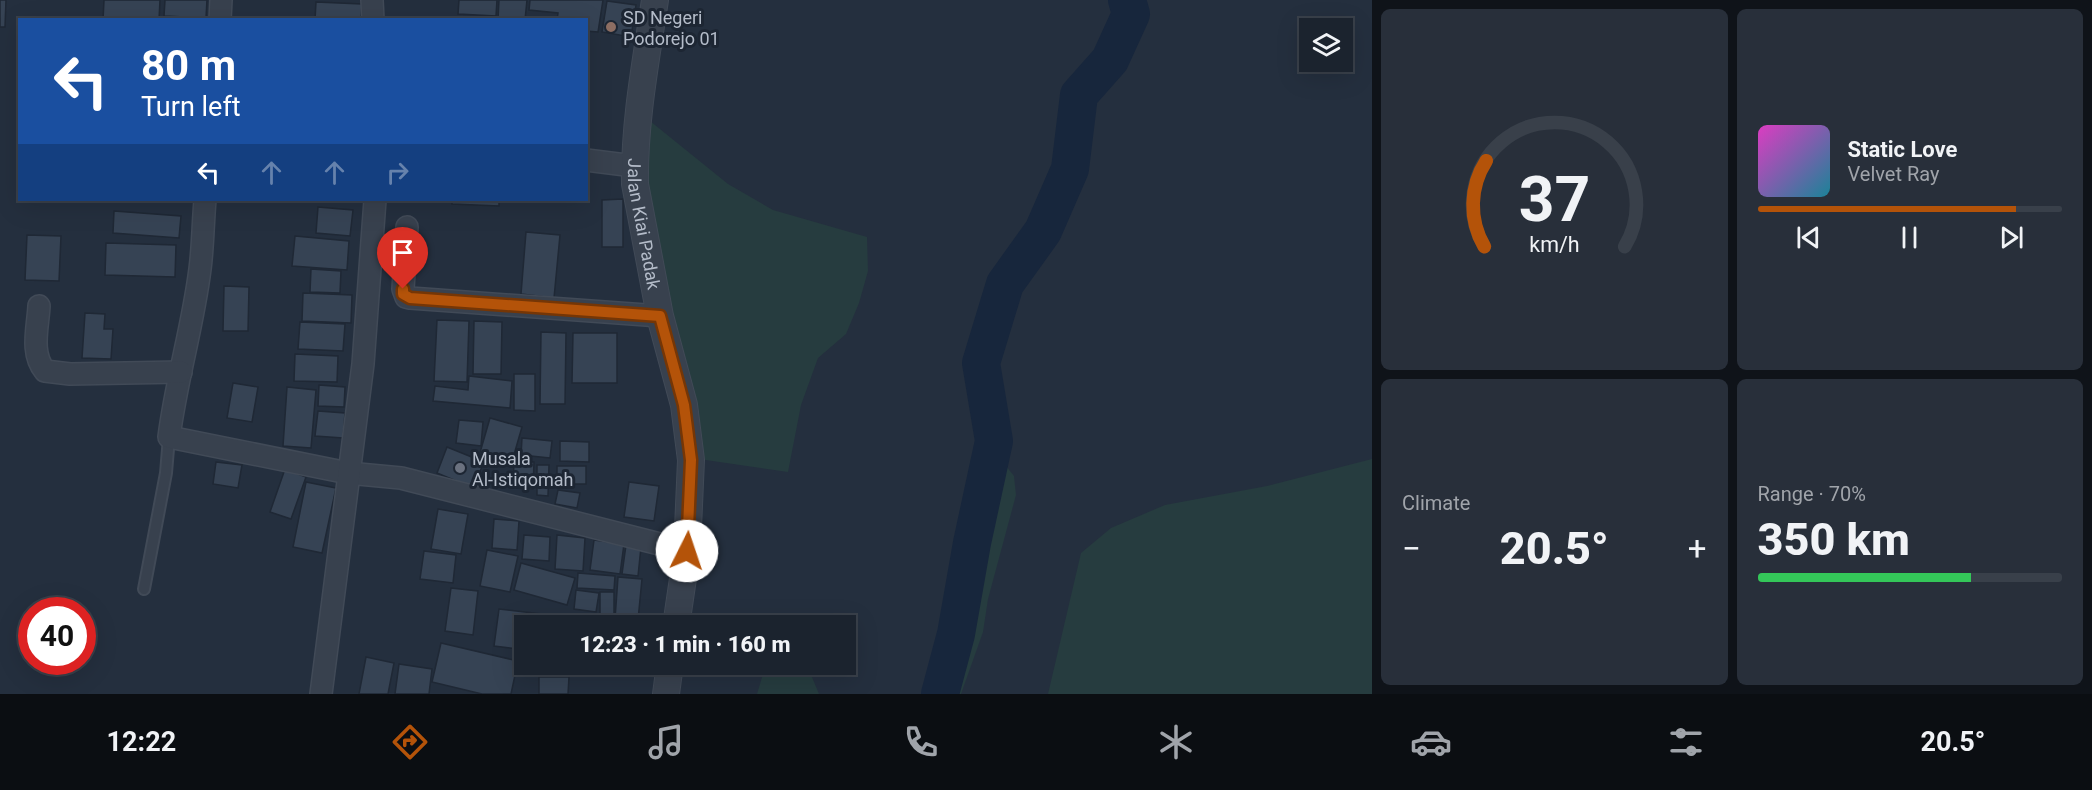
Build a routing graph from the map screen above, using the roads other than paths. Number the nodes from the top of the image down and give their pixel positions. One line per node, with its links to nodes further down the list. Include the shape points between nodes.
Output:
1 (221, 0): 4 (street)
2 (372, 0): 5 (street)
3 (655, 0): 7 (street, Jalan Kiai Padak)
4 (220, 18)
5 (373, 18)
6 (588, 160): 7 (street)
7 (634, 165): 14 (street, Jalan Kiai Padak, via 637,202)
8 (205, 201): 15 (street, via 200,268)
9 (375, 201): 11 (street)
10 (407, 227): 12 (street)
11 (371, 271): 12 (street); 17 (street)
12 (404, 273): 14 (street, via 403,294 410,298)
13 (39, 306): 15 (street, via 36,353 45,371)
14 (660, 316): 18 (street, Jalan Kiai Padak, via 684,405 691,460)
15 (181, 372): 16 (street)
16 (168, 437): 17 (street); 19 (lane, via 166,474)
17 (348, 473): 18 (street, via 401,478); 22 (street)
18 (687, 551): 20 (street, Jalan Kiai Padak)
19 (144, 590)
20 (678, 615)
21 (669, 675): 23 (street)
22 (321, 694)
23 (666, 694)

